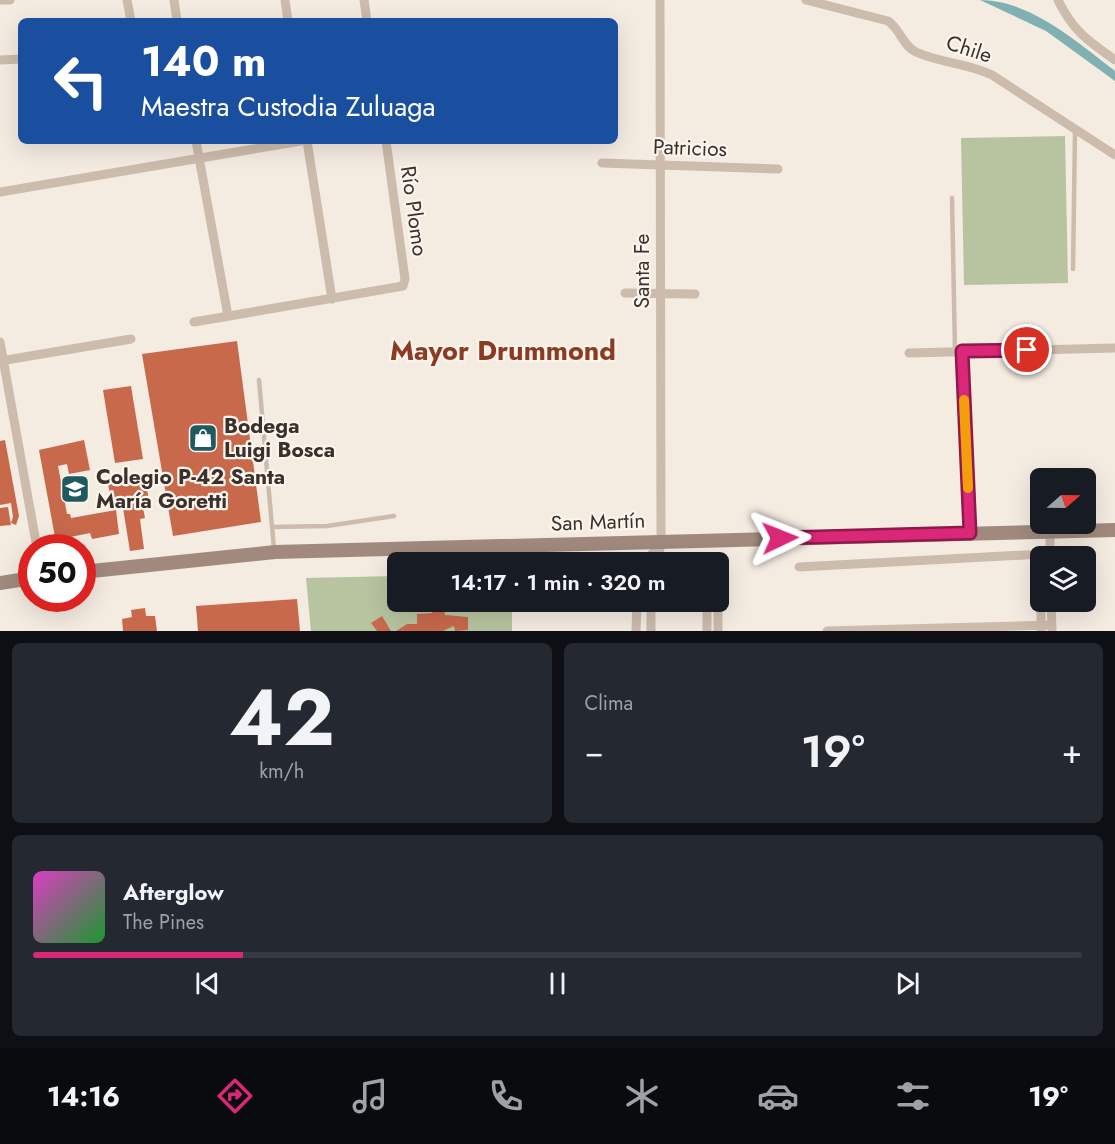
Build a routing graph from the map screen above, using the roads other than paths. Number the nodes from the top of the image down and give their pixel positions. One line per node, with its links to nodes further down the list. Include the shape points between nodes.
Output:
1 (0, 0): 2 (street)
2 (10, 0)
3 (128, 0): 10 (street)
4 (174, 0): 11 (street)
5 (285, 0): 12 (street)
6 (364, 0): 13 (street)
7 (660, 0): 25 (street, Santa Fe)
8 (807, 0): 17 (street, Chile, via 888,21 914,51 979,68)
9 (1058, 0): 16 (street, via 1081,37)
10 (130, 18)
11 (177, 18)
12 (288, 18)
13 (367, 18)
14 (18, 59): 15 (street)
15 (0, 60)
16 (1115, 60)
17 (1075, 129): 22 (street, Chile); 29 (lane)
18 (196, 144): 23 (street)
19 (282, 144): 23 (street)
20 (307, 144): 33 (street)
21 (386, 144): 33 (street, Río Plomo, via 403,286)
22 (1115, 155)
23 (198, 157): 27 (street); 34 (street)
24 (602, 163): 25 (street, Patricios)
25 (659, 165): 26 (street, Patricios); 31 (street, Santa Fe)
26 (778, 169)
27 (0, 192)
28 (952, 198): 39 (lane)
29 (1073, 269)
30 (626, 293): 31 (street)
31 (660, 293): 32 (street); 50 (street, Santa Fe)
32 (695, 294)
33 (332, 299): 34 (street)
34 (228, 316): 35 (street)
35 (194, 322)
36 (131, 339): 41 (street)
37 (0, 342): 41 (street)
38 (1115, 348): 39 (street)
39 (958, 351): 40 (street); 48 (street)
40 (909, 352)
41 (2, 361): 49 (street)
42 (259, 380): 44 (lane)
43 (394, 516): 44 (lane, via 327,526)
44 (272, 527): 51 (lane)
45 (1096, 530): 46 (main road, San Martín)
46 (1115, 530)
47 (1030, 532): 48 (main road, San Martín)
48 (970, 533): 50 (main road, San Martín)
49 (34, 534)
50 (661, 542): 51 (main road, San Martín); 52 (street); 53 (street, Santa Fe)
51 (275, 552): 56 (main road, San Martín)
52 (654, 552)
53 (660, 552)
54 (1030, 557): 55 (street)
55 (799, 567)
56 (96, 571)
57 (18, 580): 58 (main road)
58 (0, 583)
59 (637, 612): 67 (street)
60 (651, 612): 68 (street)
61 (707, 612): 69 (street)
62 (718, 612): 70 (street)
63 (1043, 612): 65 (street)
64 (1049, 612): 65 (street)
65 (1047, 628): 66 (street)
66 (921, 630): 71 (street)
67 (636, 631)
68 (651, 631)
69 (707, 631)
70 (718, 631)
71 (827, 631)

